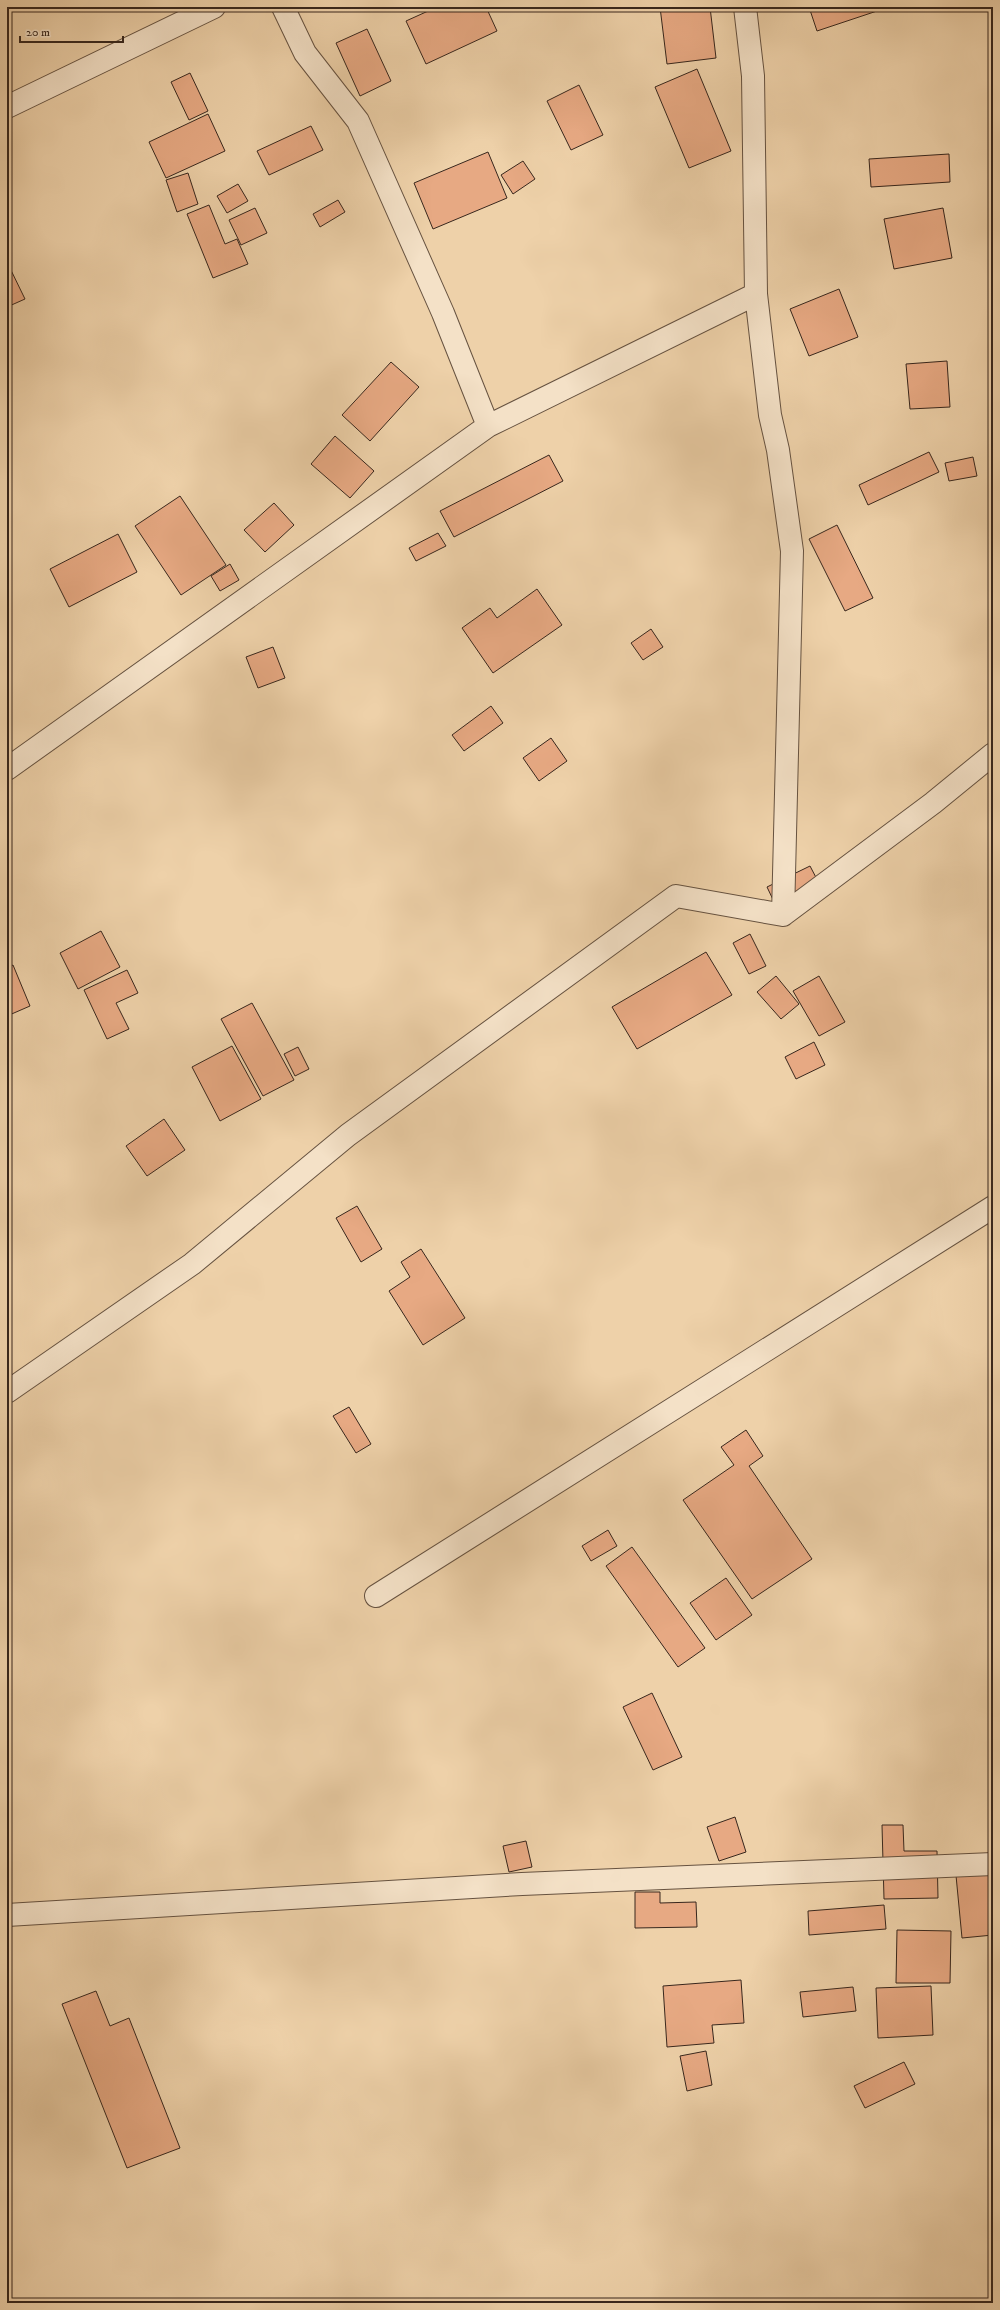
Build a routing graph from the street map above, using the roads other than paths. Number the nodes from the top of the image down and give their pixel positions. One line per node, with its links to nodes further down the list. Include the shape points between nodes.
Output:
1 (214, 7): 4 (street)
2 (283, 7): 6 (street, via 305,53 358,121)
3 (745, 7): 5 (street, via 753,76)
4 (7, 107)
5 (756, 294): 6 (street); 9 (street, via 770,415 778,450 792,551)
6 (488, 426): 8 (street)
7 (993, 754): 9 (street, via 933,803)
8 (7, 769)
9 (783, 915): 11 (street, via 676,896 348,1135 192,1264)
10 (993, 1207): 12 (street)
11 (7, 1392)
12 (376, 1596)
13 (993, 1864): 14 (street, via 522,1884)
14 (7, 1915)

